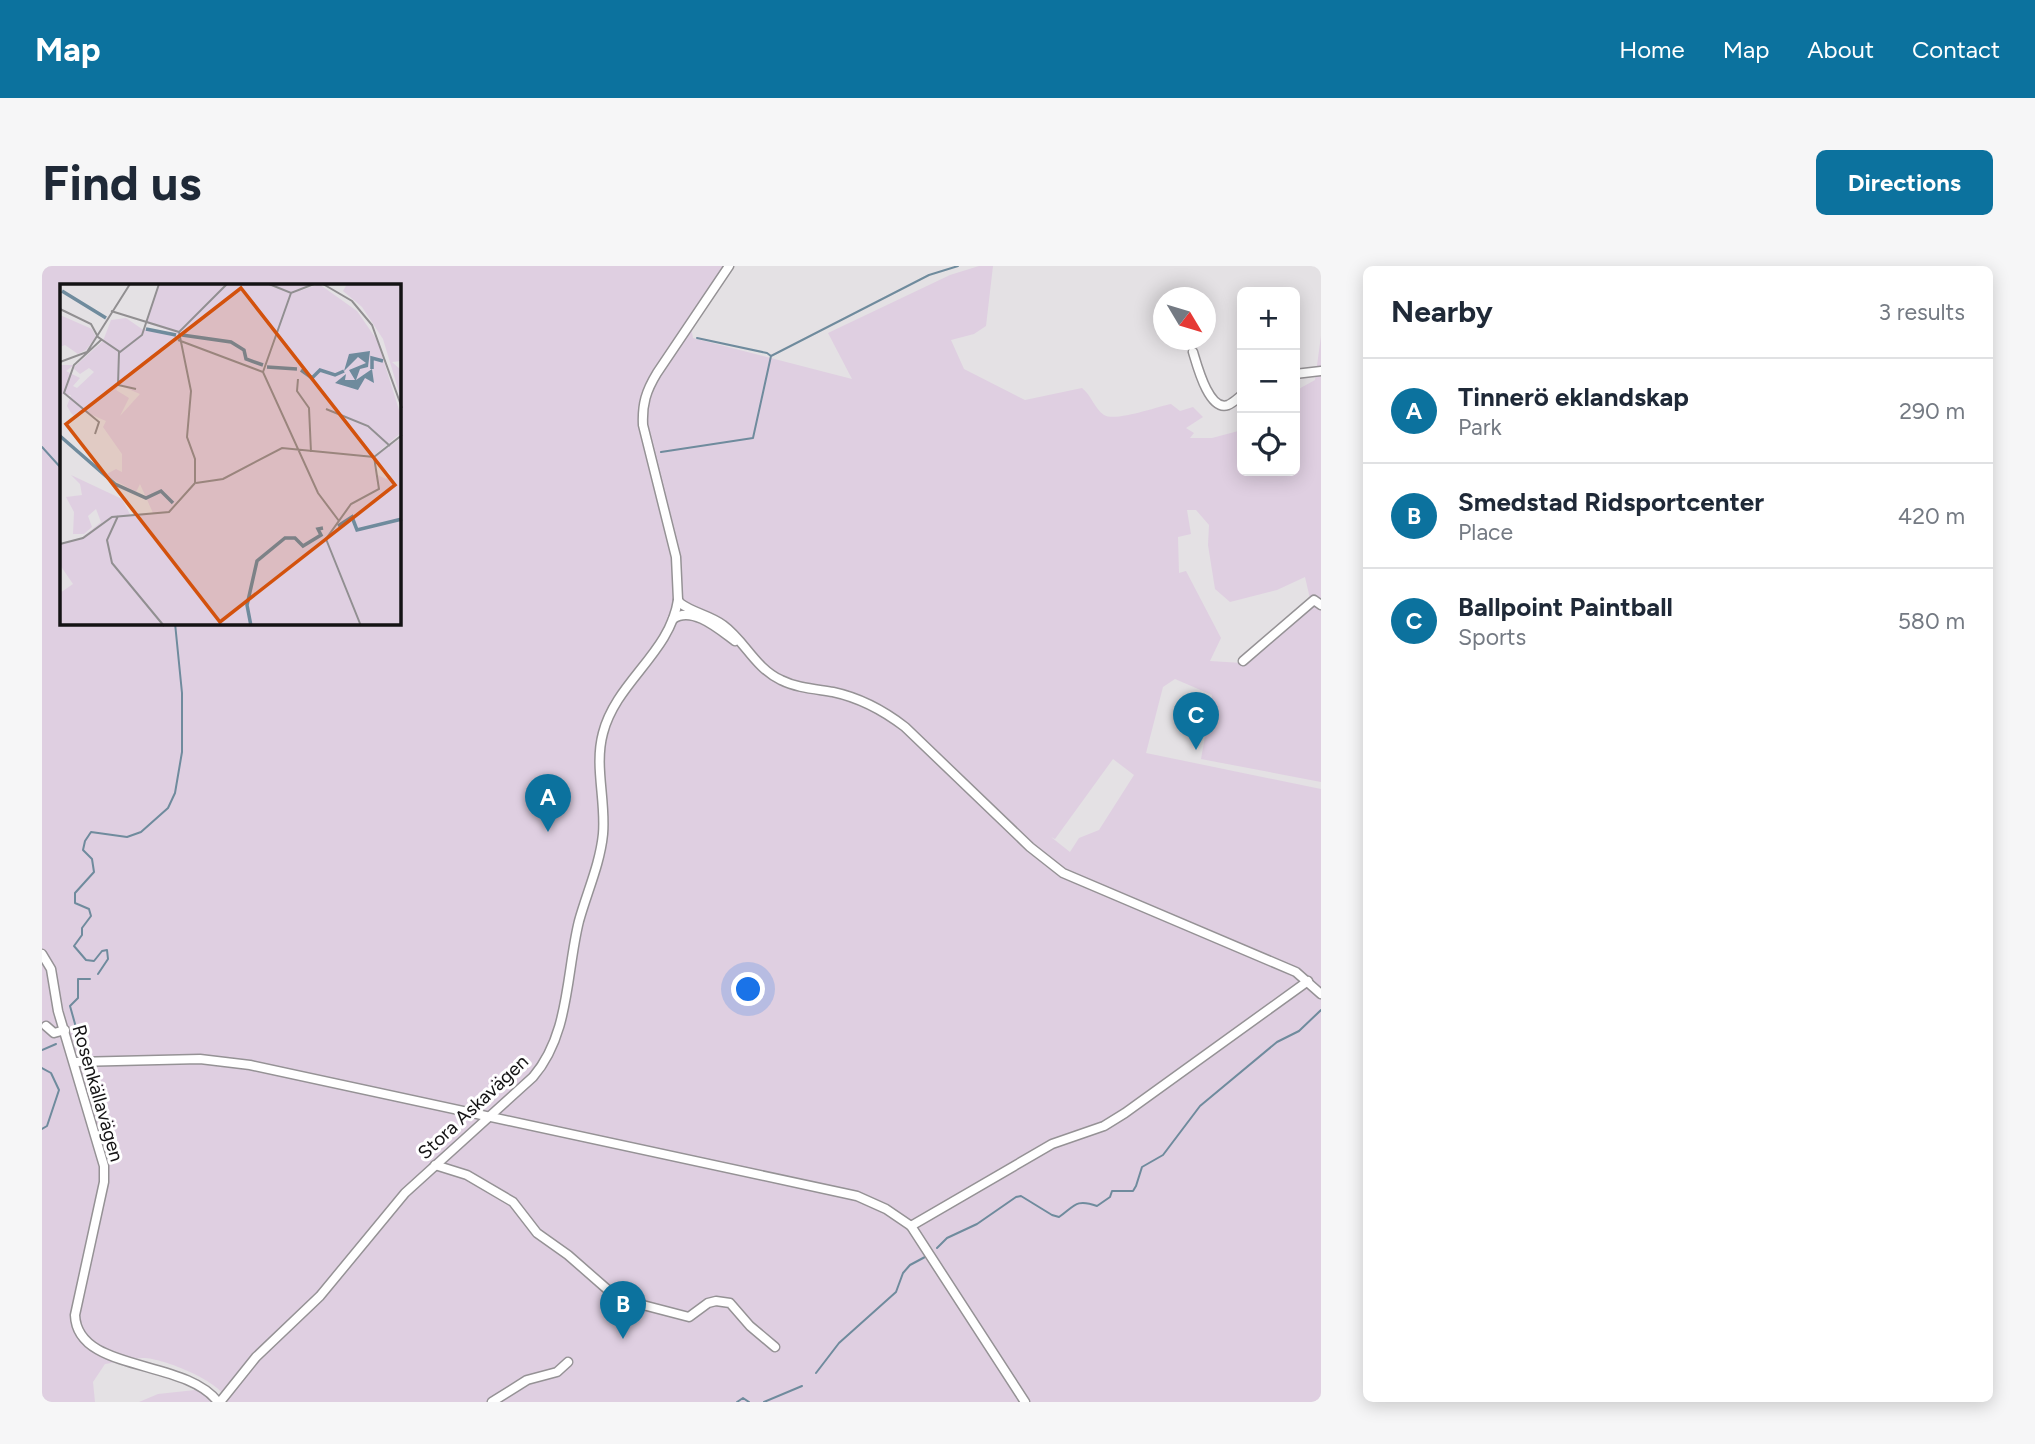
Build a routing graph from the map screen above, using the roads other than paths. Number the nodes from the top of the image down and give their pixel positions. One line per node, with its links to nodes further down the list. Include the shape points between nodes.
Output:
1 (729, 266): 6 (street, Stora Askavägen, via 652,382 642,405 676,557)
2 (1193, 352): 5 (street, via 1214,401 1225,405)
3 (1321, 371): 4 (street)
4 (1300, 373)
5 (1237, 398)
6 (678, 600): 8 (street, Stora Askavägen); 9 (street, via 724,626)
7 (1321, 605): 10 (street, via 1314,600)
8 (673, 619): 9 (street, via 686,614 703,620); 17 (street, Stora Askavägen, via 605,726 599,763 602,841 580,919 558,1035 539,1070)
9 (743, 647): 12 (street, via 783,681 852,697 889,715 1063,873)
10 (1242, 661)
11 (42, 954): 15 (street, Rosenkällavägen, via 49,964)
12 (1308, 981): 13 (street); 19 (street, via 1115,1120 1052,1144)
13 (1321, 994)
14 (46, 1026): 15 (street, via 54,1033)
15 (65, 1030): 16 (street, Rosenkällavägen)
16 (75, 1062): 17 (street, via 229,1061); 22 (street, Rosenkällavägen, via 105,1173 76,1326 89,1345 101,1352 181,1376 202,1386)
17 (489, 1116): 18 (street, Stora Askavägen); 19 (street, via 857,1196)
18 (435, 1165): 20 (street, via 467,1175 513,1202 537,1233 622,1298 689,1317 708,1303 730,1303); 22 (street, Stora Askavägen)
19 (911, 1226): 24 (street)
20 (775, 1347)
21 (568, 1362): 23 (street)
22 (219, 1402)
23 (492, 1402)
24 (1025, 1402)

